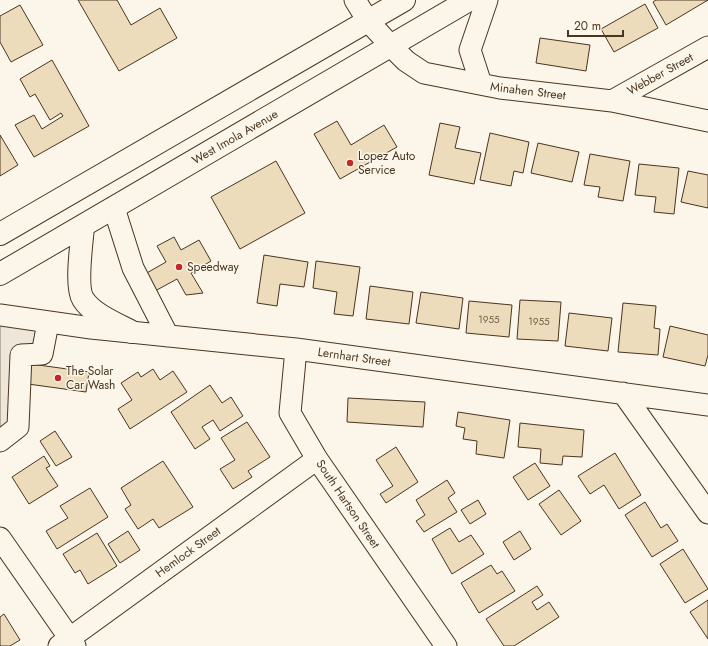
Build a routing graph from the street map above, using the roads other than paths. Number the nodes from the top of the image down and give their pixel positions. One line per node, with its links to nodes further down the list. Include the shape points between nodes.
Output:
1 (355, 0): 5 (street, Minahen Street)
2 (404, 0): 5 (main road)
3 (469, 0): 6 (main road, West Imola Avenue)
4 (487, 0): 8 (street, via 470,50)
5 (368, 21): 6 (street, Minahen Street); 13 (main road)
6 (391, 46): 8 (street, Minahen Street, via 406,61 424,73); 11 (main road, West Imola Avenue)
7 (708, 47): 9 (street, Webber Street)
8 (481, 84): 9 (street, Minahen Street)
9 (612, 101): 10 (street, Minahen Street)
10 (708, 122)
11 (114, 208): 12 (main road, West Imola Avenue); 18 (street, via 133,268)
12 (83, 226): 14 (main road, West Imola Avenue); 17 (main road, via 79,279 82,299 95,311)
13 (0, 234)
14 (0, 274)
15 (0, 315): 16 (street, Lernhart Street)
16 (48, 323): 17 (street, Lernhart Street); 22 (street, via 42,354 21,355 18,427)
17 (132, 332): 18 (street, Lernhart Street)
18 (168, 336): 19 (street, Lernhart Street)
19 (296, 349): 20 (street, Lernhart Street); 23 (street, South Hartson Street, via 290,413)
20 (623, 393): 21 (street, Lernhart Street); 24 (street)
21 (708, 405)
22 (0, 441)
23 (317, 459): 26 (street, Hemlock Street); 27 (street, South Hartson Street)
24 (708, 514)
25 (0, 538): 26 (street)
26 (68, 643)
27 (446, 646)

